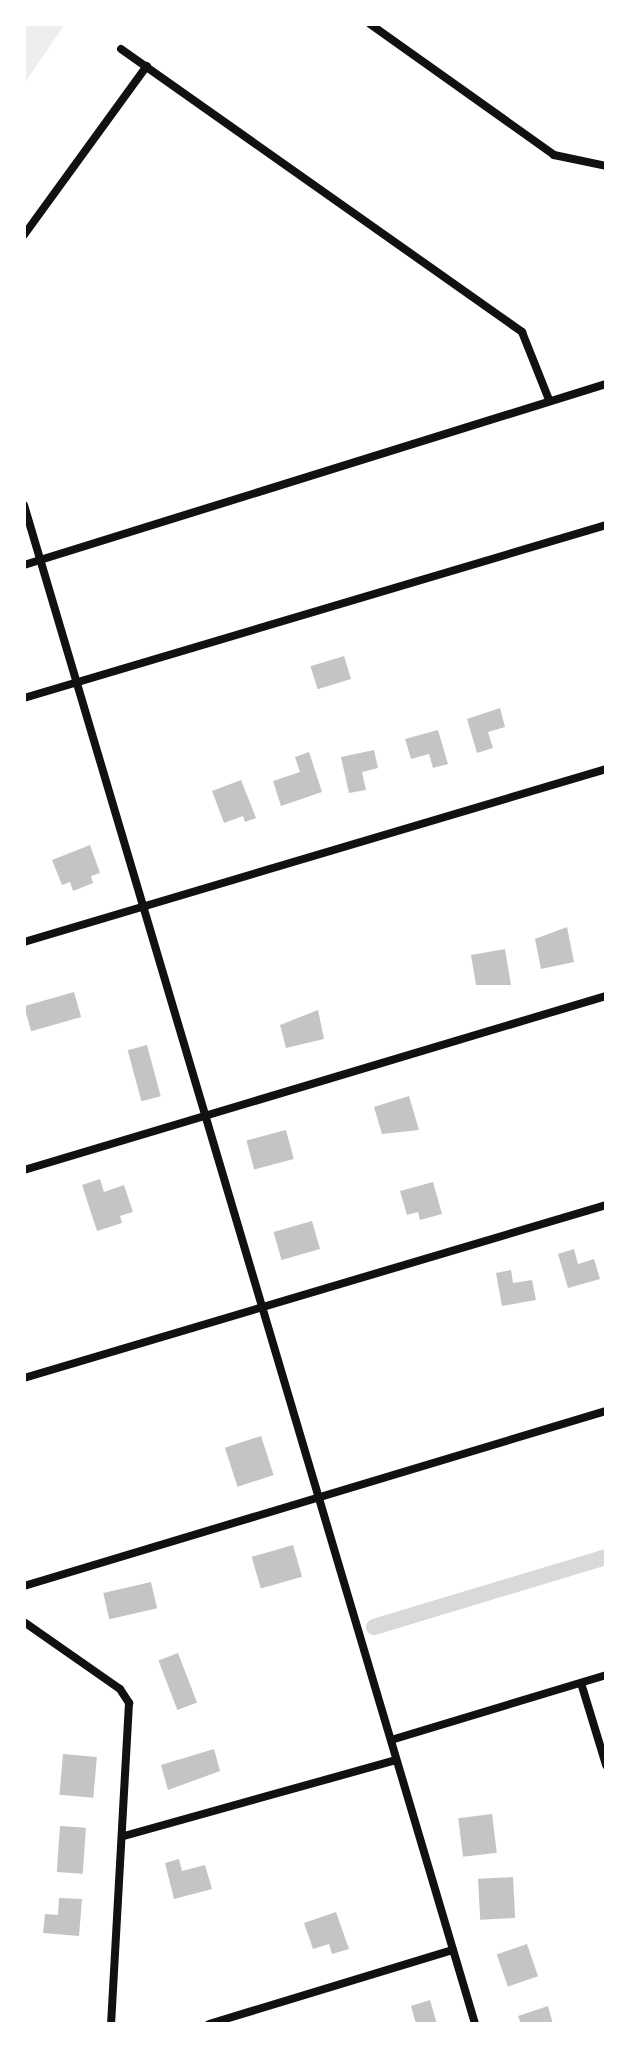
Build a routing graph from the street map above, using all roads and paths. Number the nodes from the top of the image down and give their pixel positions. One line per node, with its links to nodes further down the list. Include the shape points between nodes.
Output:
1 (370, 24): 4 (street, via 554,155)
2 (121, 49): 3 (street)
3 (147, 66): 5 (street); 7 (street, via 522,332)
4 (606, 166)
5 (24, 235)
6 (606, 384): 7 (street)
7 (549, 400): 10 (street)
8 (24, 505): 10 (street)
9 (606, 525): 12 (street)
10 (39, 560): 11 (street); 12 (street)
11 (24, 565)
12 (75, 683): 13 (street); 15 (street)
13 (24, 698)
14 (606, 769): 15 (street)
15 (143, 907): 16 (street); 18 (street)
16 (24, 942)
17 (606, 996): 18 (street)
18 (204, 1116): 19 (street); 21 (street)
19 (24, 1170)
20 (606, 1205): 21 (street)
21 (262, 1308): 22 (street); 24 (street)
22 (24, 1378)
23 (606, 1411): 24 (street)
24 (319, 1498): 25 (street); 29 (street)
25 (24, 1586)
26 (24, 1622): 32 (street, via 120,1689 129,1703)
27 (606, 1675): 28 (street)
28 (581, 1683): 29 (street); 31 (street)
29 (391, 1740): 30 (street)
30 (396, 1760): 32 (street); 33 (street)
31 (606, 1765)
32 (124, 1836): 34 (street)
33 (453, 1950): 35 (street); 36 (street)
34 (111, 2024)
35 (209, 2024)
36 (475, 2024)

